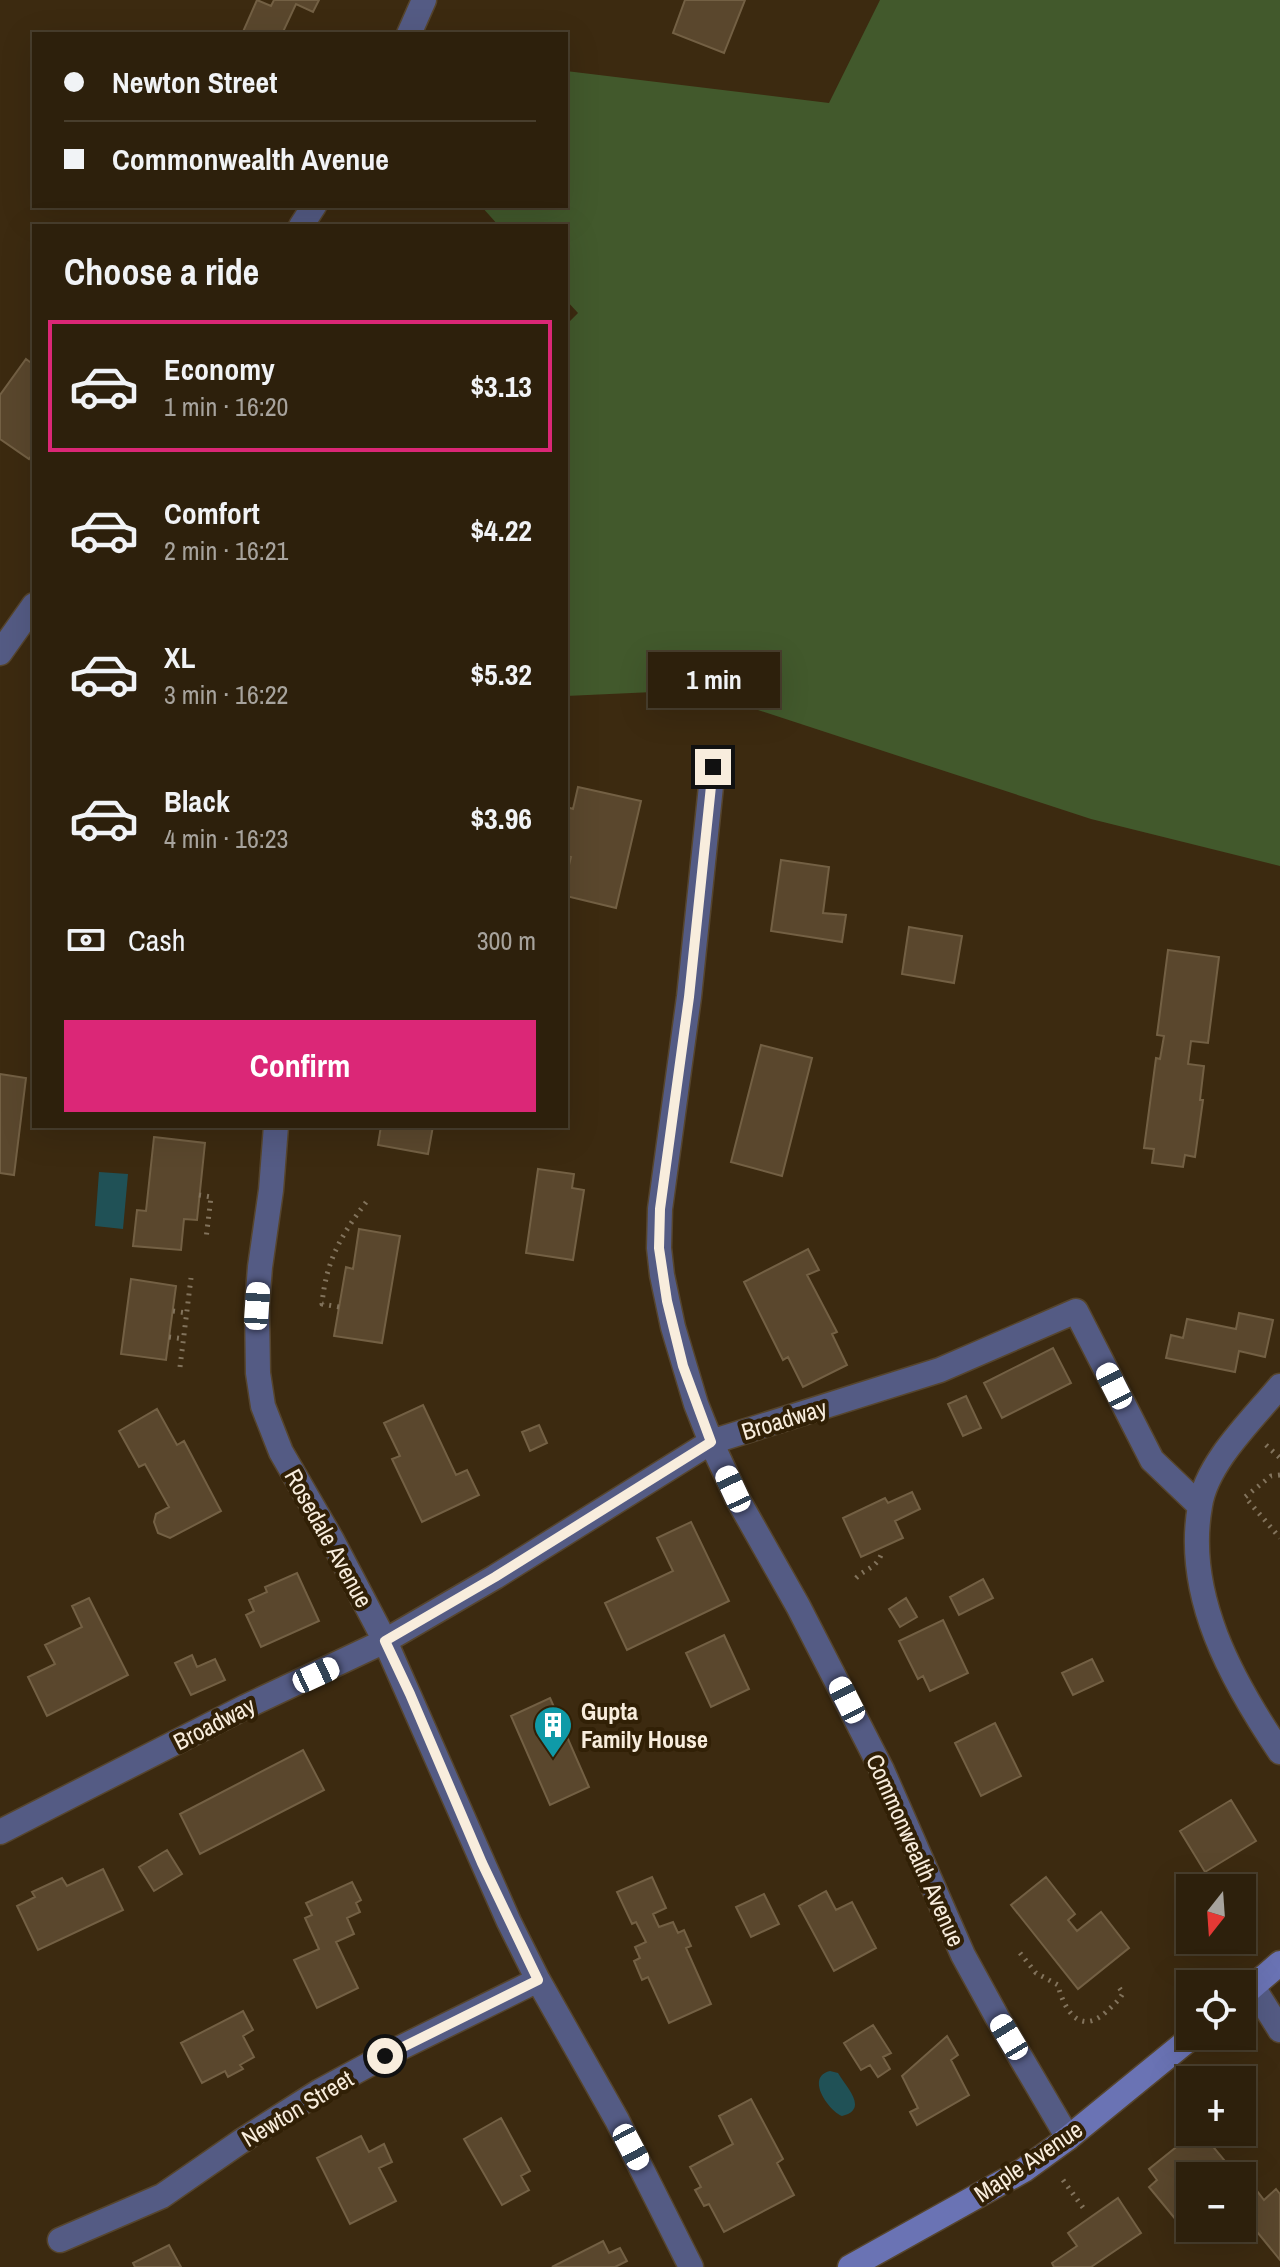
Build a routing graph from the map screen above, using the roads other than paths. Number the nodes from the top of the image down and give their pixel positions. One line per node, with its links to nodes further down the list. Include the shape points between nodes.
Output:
1 (424, 0): 2 (street)
2 (410, 32)
3 (32, 608): 4 (street)
4 (0, 653)
5 (713, 767): 8 (street, Commonwealth Avenue, via 659,1248 676,1340)
6 (276, 1128): 10 (street, Rosedale Avenue, via 257,1306 263,1406 281,1452)
7 (1280, 1386): 9 (street, via 1215,1466)
8 (711, 1442): 9 (street, Broadway, via 940,1370 1076,1311 1152,1460); 10 (street, Broadway); 19 (street, Commonwealth Avenue, via 882,1770 963,1955)
9 (1200, 1506): 11 (street, via 1197,1553 1212,1628 1250,1706)
10 (385, 1641): 12 (street, Broadway); 14 (street, Rosedale Avenue)
11 (1280, 1752)
12 (0, 1832)
13 (1280, 1963): 15 (main road)
14 (538, 1980): 20 (street, Newton Street, via 320,2091 162,2196); 21 (street, Rosedale Avenue)
15 (1256, 1984)
16 (1256, 2001): 17 (street)
17 (1280, 2030)
18 (1176, 2050): 19 (main road, Maple Avenue)
19 (1068, 2138): 22 (main road, Maple Avenue, via 1024,2170)
20 (60, 2240)
21 (691, 2267)
22 (850, 2267)

